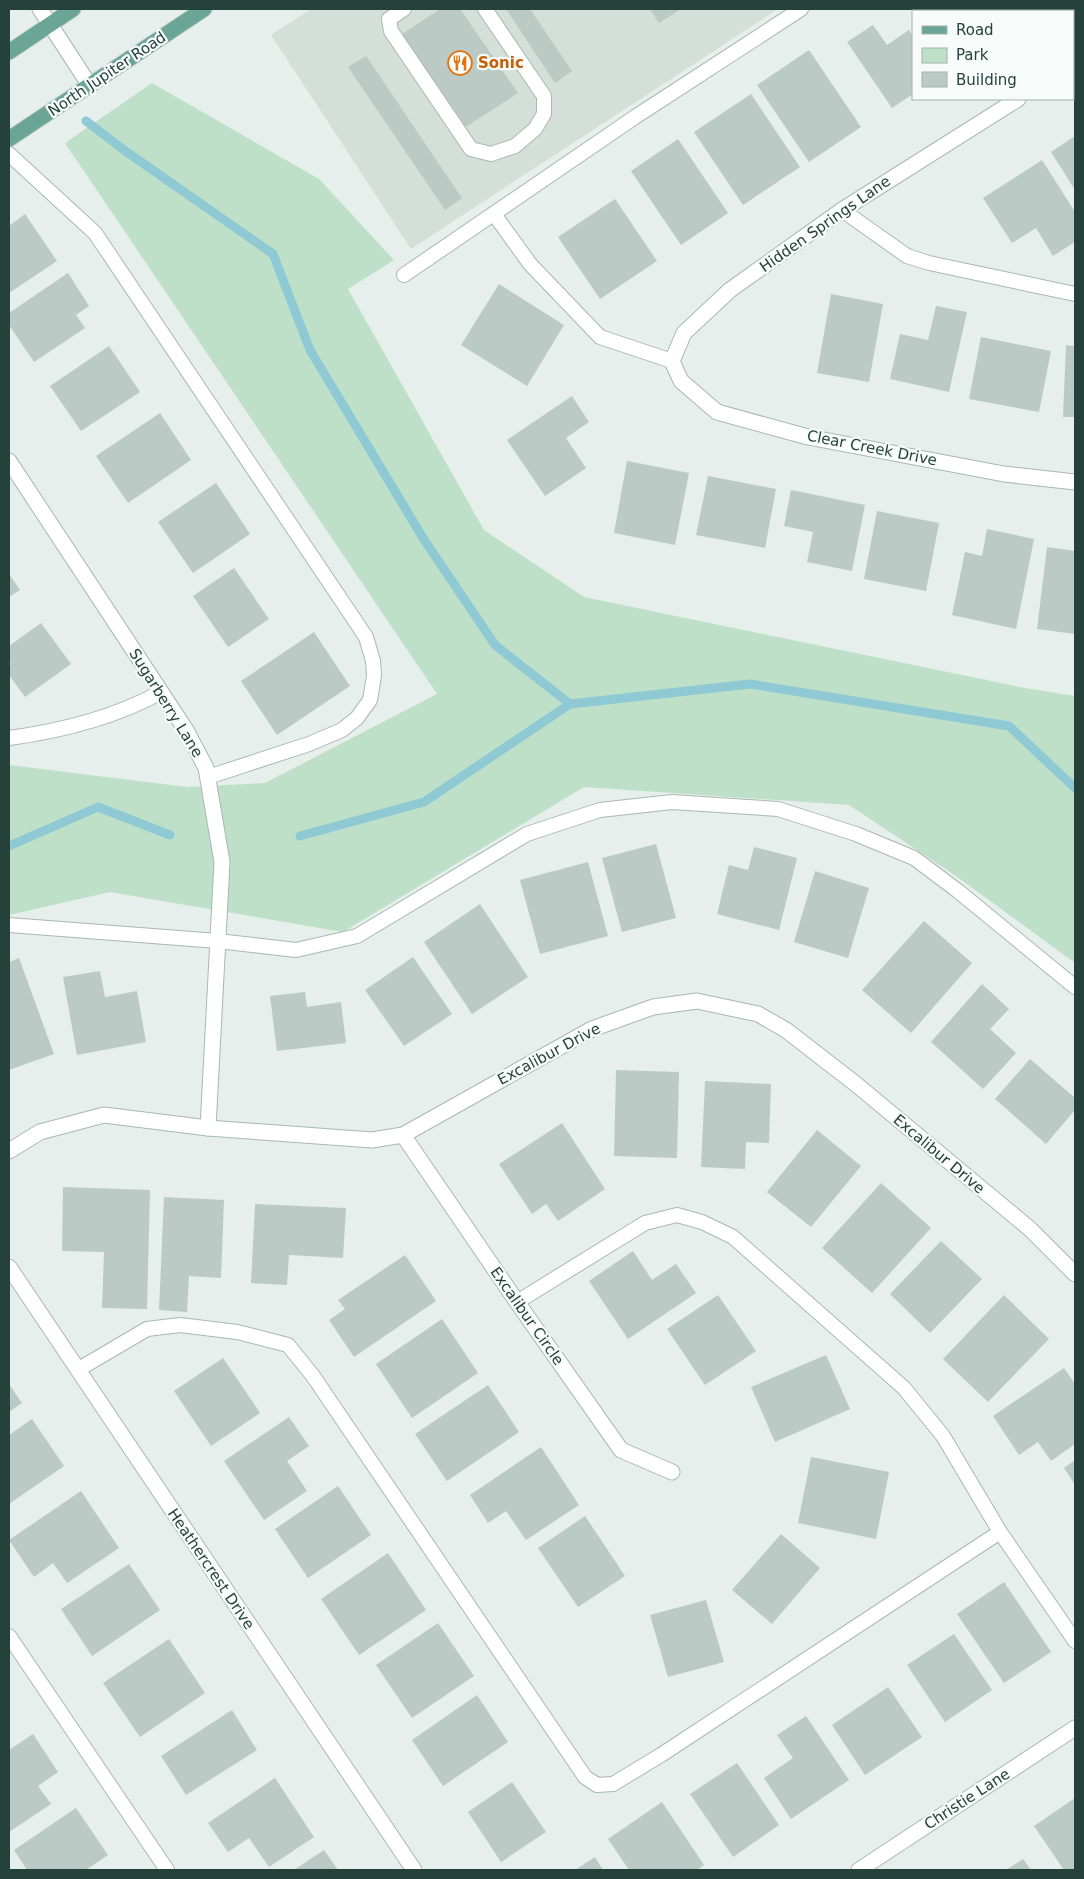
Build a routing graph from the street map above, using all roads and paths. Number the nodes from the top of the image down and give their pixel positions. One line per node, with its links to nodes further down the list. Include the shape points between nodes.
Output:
1 (40, 9): 7 (street)
2 (73, 9): 7 (main road)
3 (204, 9): 9 (main road, North Jupiter Road)
4 (404, 9): 5 (lane, via 389,19 392,31 471,149 491,154 515,146 535,130 544,114 544,96)
5 (484, 9)
6 (801, 9): 14 (lane)
7 (51, 24): 8 (main road); 9 (street)
8 (9, 52)
9 (90, 86): 11 (main road, North Jupiter Road)
10 (1016, 100): 13 (street, Hidden Springs Lane)
11 (9, 139)
12 (9, 154): 22 (lane, via 95,233 366,638 374,661 370,700 357,718 342,730)
13 (842, 210): 16 (lane, via 907,256); 17 (street, Hidden Springs Lane, via 730,290 684,333)
14 (494, 214): 15 (lane); 17 (lane, via 530,264 600,336)
15 (404, 275)
16 (1075, 294)
17 (672, 361): 19 (street, Clear Creek Drive, via 681,381 717,412 808,437 1004,474)
18 (9, 461): 20 (street, Sugarberry Lane)
19 (1075, 482)
20 (161, 692): 21 (lane, via 136,706 79,725); 22 (street, Sugarberry Lane, via 186,730)
21 (9, 738)
22 (208, 777): 24 (street, Sugarberry Lane, via 222,862)
23 (9, 925): 24 (lane)
24 (218, 941): 25 (lane, via 296,950 357,936 527,834 600,810 672,802 778,809 856,834 914,858 958,890); 26 (street, Sugarberry Lane)
25 (1075, 987)
26 (208, 1128): 27 (street, Excalibur Drive, via 372,1140); 28 (street, Excalibur Drive, via 104,1115 40,1132)
27 (403, 1135): 30 (street, Excalibur Drive, via 592,1028 653,1007 697,1001 758,1014 786,1030 1030,1229); 31 (street, Excalibur Circle)
28 (9, 1151)
29 (9, 1267): 32 (street, Heathercrest Drive)
30 (1075, 1274)
31 (517, 1302): 33 (street, Excalibur Circle, via 621,1450); 34 (lane, via 645,1223 677,1215 718,1229 733,1237 904,1388 943,1436)
32 (79, 1369): 34 (lane, via 147,1329 180,1325 237,1332 288,1345 313,1376 585,1777 597,1785 613,1784 661,1755); 39 (street, Heathercrest Drive)
33 (672, 1472)
34 (1000, 1532): 36 (lane)
35 (9, 1636): 38 (lane)
36 (1075, 1641)
37 (1075, 1728): 40 (street, Christie Lane)
38 (167, 1870)
39 (414, 1870)
40 (859, 1870)

